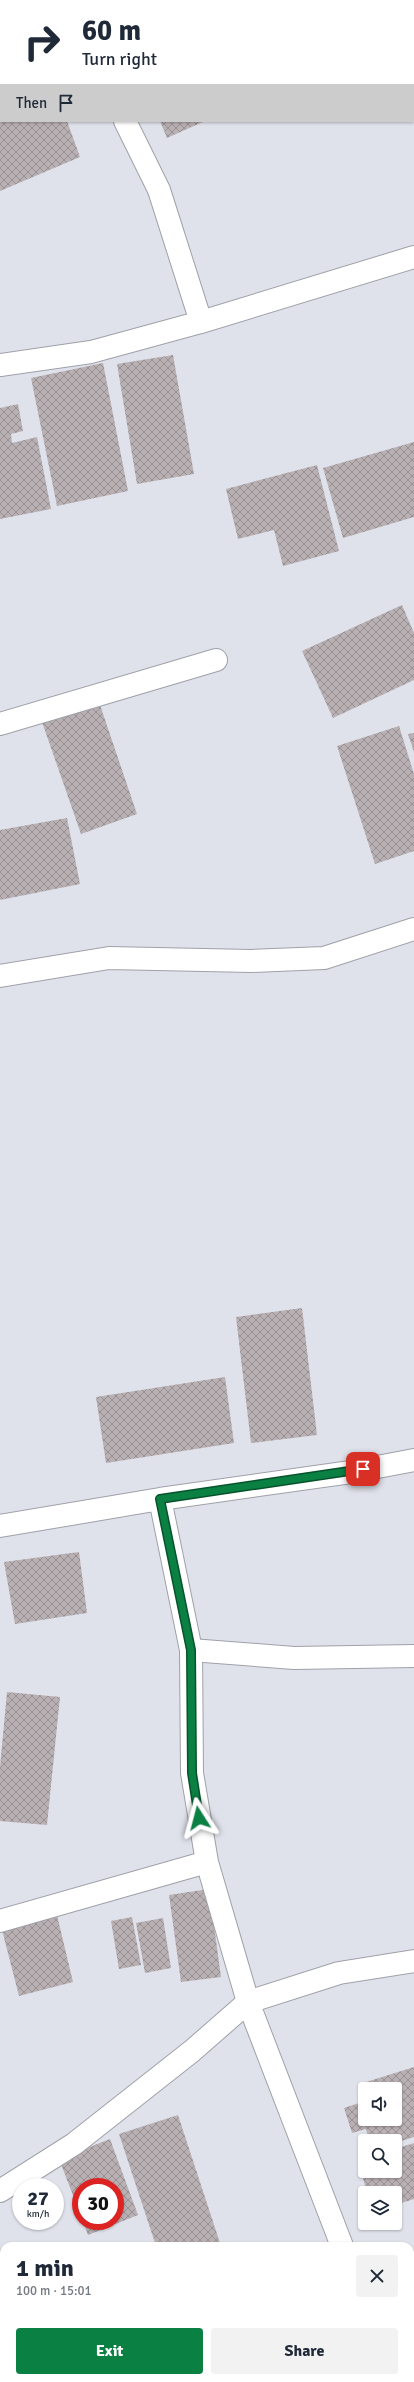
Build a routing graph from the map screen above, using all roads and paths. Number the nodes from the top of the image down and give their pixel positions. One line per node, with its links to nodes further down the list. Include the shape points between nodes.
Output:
1 (125, 122): 3 (street, via 159,190)
2 (414, 257): 3 (street)
3 (201, 322): 4 (street, via 91,352)
4 (0, 365)
5 (216, 660): 6 (street)
6 (0, 724)
7 (414, 929): 8 (street, via 324,958 251,961 109,958)
8 (0, 976)
9 (414, 1460): 10 (street, via 350,1472)
10 (160, 1499): 11 (street); 12 (street)
11 (0, 1526)
12 (191, 1650): 13 (street, via 294,1658); 14 (street, via 192,1773)
13 (414, 1656)
14 (207, 1862): 15 (street); 17 (street)
15 (0, 1921)
16 (414, 1961): 17 (street, via 339,1973)
17 (248, 2002): 18 (street, via 192,2051 74,2144); 19 (street)
18 (0, 2191)
19 (340, 2242)

